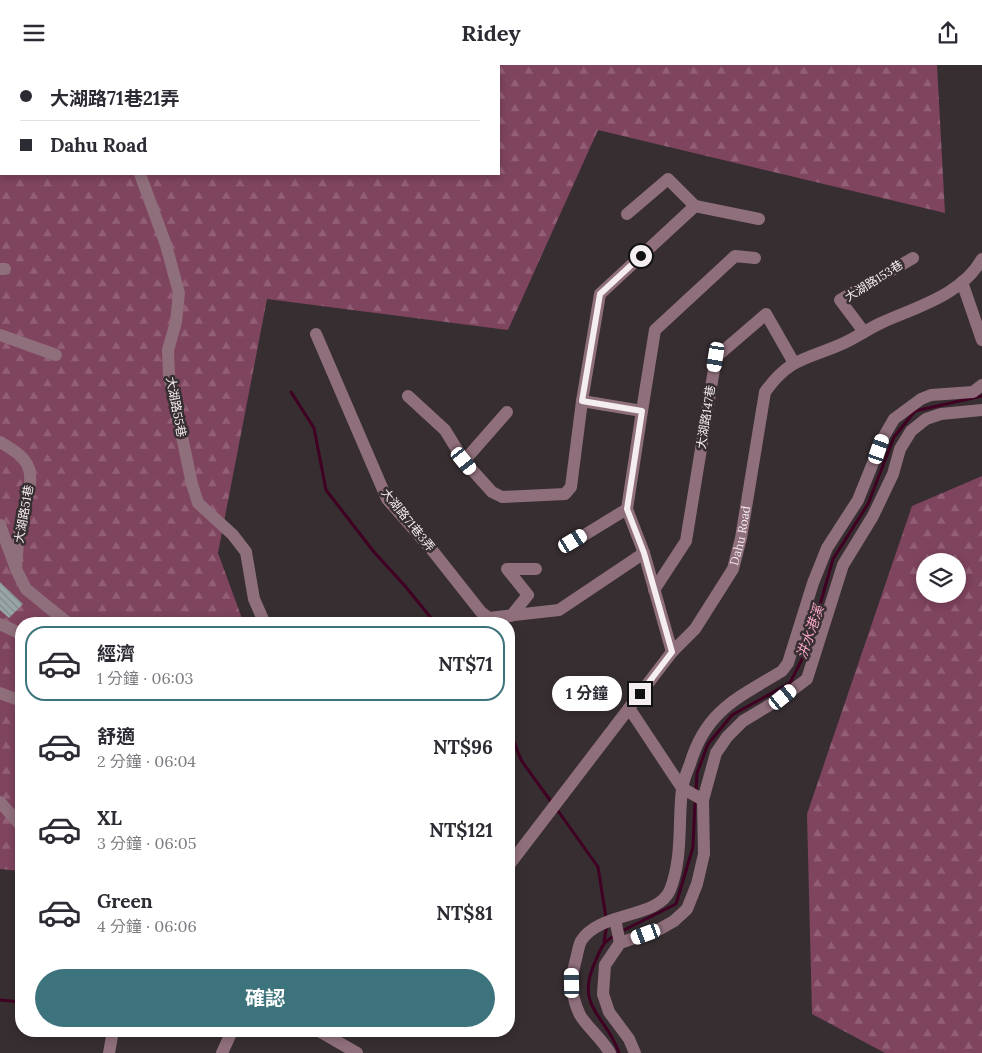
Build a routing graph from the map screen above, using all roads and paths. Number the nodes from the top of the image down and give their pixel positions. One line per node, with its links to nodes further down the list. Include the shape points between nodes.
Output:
1 (140, 175): 32 (street, 大湖路55巷, via 166,245 179,293 176,322 168,350 169,375 192,484 198,503 233,535 246,552 254,599)
2 (696, 206): 3 (street, via 668,179); 4 (street); 17 (street, via 600,294)
3 (628, 214)
4 (759, 219)
5 (755, 258): 19 (street, via 735,255 655,330)
6 (912, 258): 9 (street, 大湖路153巷, via 840,300)
7 (982, 259): 8 (street, Dahu Road)
8 (962, 283): 9 (street, Dahu Road, via 933,301); 12 (street)
9 (864, 332): 14 (street, Dahu Road)
10 (316, 334): 33 (street, 大湖路71巷3弄, via 387,499)
11 (0, 335): 13 (street)
12 (982, 340)
13 (56, 355)
14 (794, 363): 29 (street, 大湖路147巷, via 766,314 716,357 686,541); 37 (street, Dahu Road, via 777,376 765,392 733,569 695,629)
15 (982, 385): 41 (street, via 973,392 931,395 894,419 858,501 827,548 788,663 782,671 724,707 706,726 696,743)
16 (408, 396): 22 (street, via 445,430)
17 (582, 401): 19 (street); 22 (street, via 571,487 565,494 502,497 492,492)
18 (982, 410): 42 (street, via 941,414 926,419 911,431 900,449 893,474 873,516 843,565 807,679 743,721 727,737 716,753)
19 (642, 411): 23 (street)
20 (508, 413): 22 (street)
21 (0, 442): 27 (street, 大湖路51巷, via 23,459 28,466 30,480)
22 (464, 461)
23 (627, 509): 25 (street); 26 (street)
24 (0, 525): 27 (street, 大湖路51巷)
25 (573, 541)
26 (644, 553): 29 (street); 30 (street, 大湖路71巷3弄, via 559,610)
27 (16, 569): 31 (street, 大湖路51巷, via 26,589)
28 (536, 569): 30 (street, via 507,569 528,595)
29 (654, 590): 37 (street)
30 (511, 616): 34 (street, 大湖路71巷3弄)
31 (60, 617)
32 (262, 617)
33 (487, 617)
34 (500, 617)
35 (0, 624): 36 (street)
36 (15, 631)
37 (672, 652): 40 (street, Dahu Road)
38 (0, 693): 39 (street)
39 (15, 699)
40 (629, 708): 41 (street); 45 (street, Dahu Road)
41 (682, 788): 42 (street); 46 (street, via 679,857 669,892 661,902)
42 (703, 800): 47 (street, via 704,854 697,884 686,909 674,921)
43 (0, 802): 44 (street)
44 (15, 819)
45 (515, 857)
46 (614, 919): 47 (street); 54 (street, via 595,926 581,942 572,972 573,993 580,1016)
47 (620, 943): 55 (street, via 606,965 603,994 609,1011)
48 (113, 1037): 51 (street)
49 (229, 1037): 52 (street)
50 (329, 1037): 53 (street)
51 (109, 1053)
52 (222, 1053)
53 (357, 1053)
54 (610, 1053)
55 (635, 1053)

